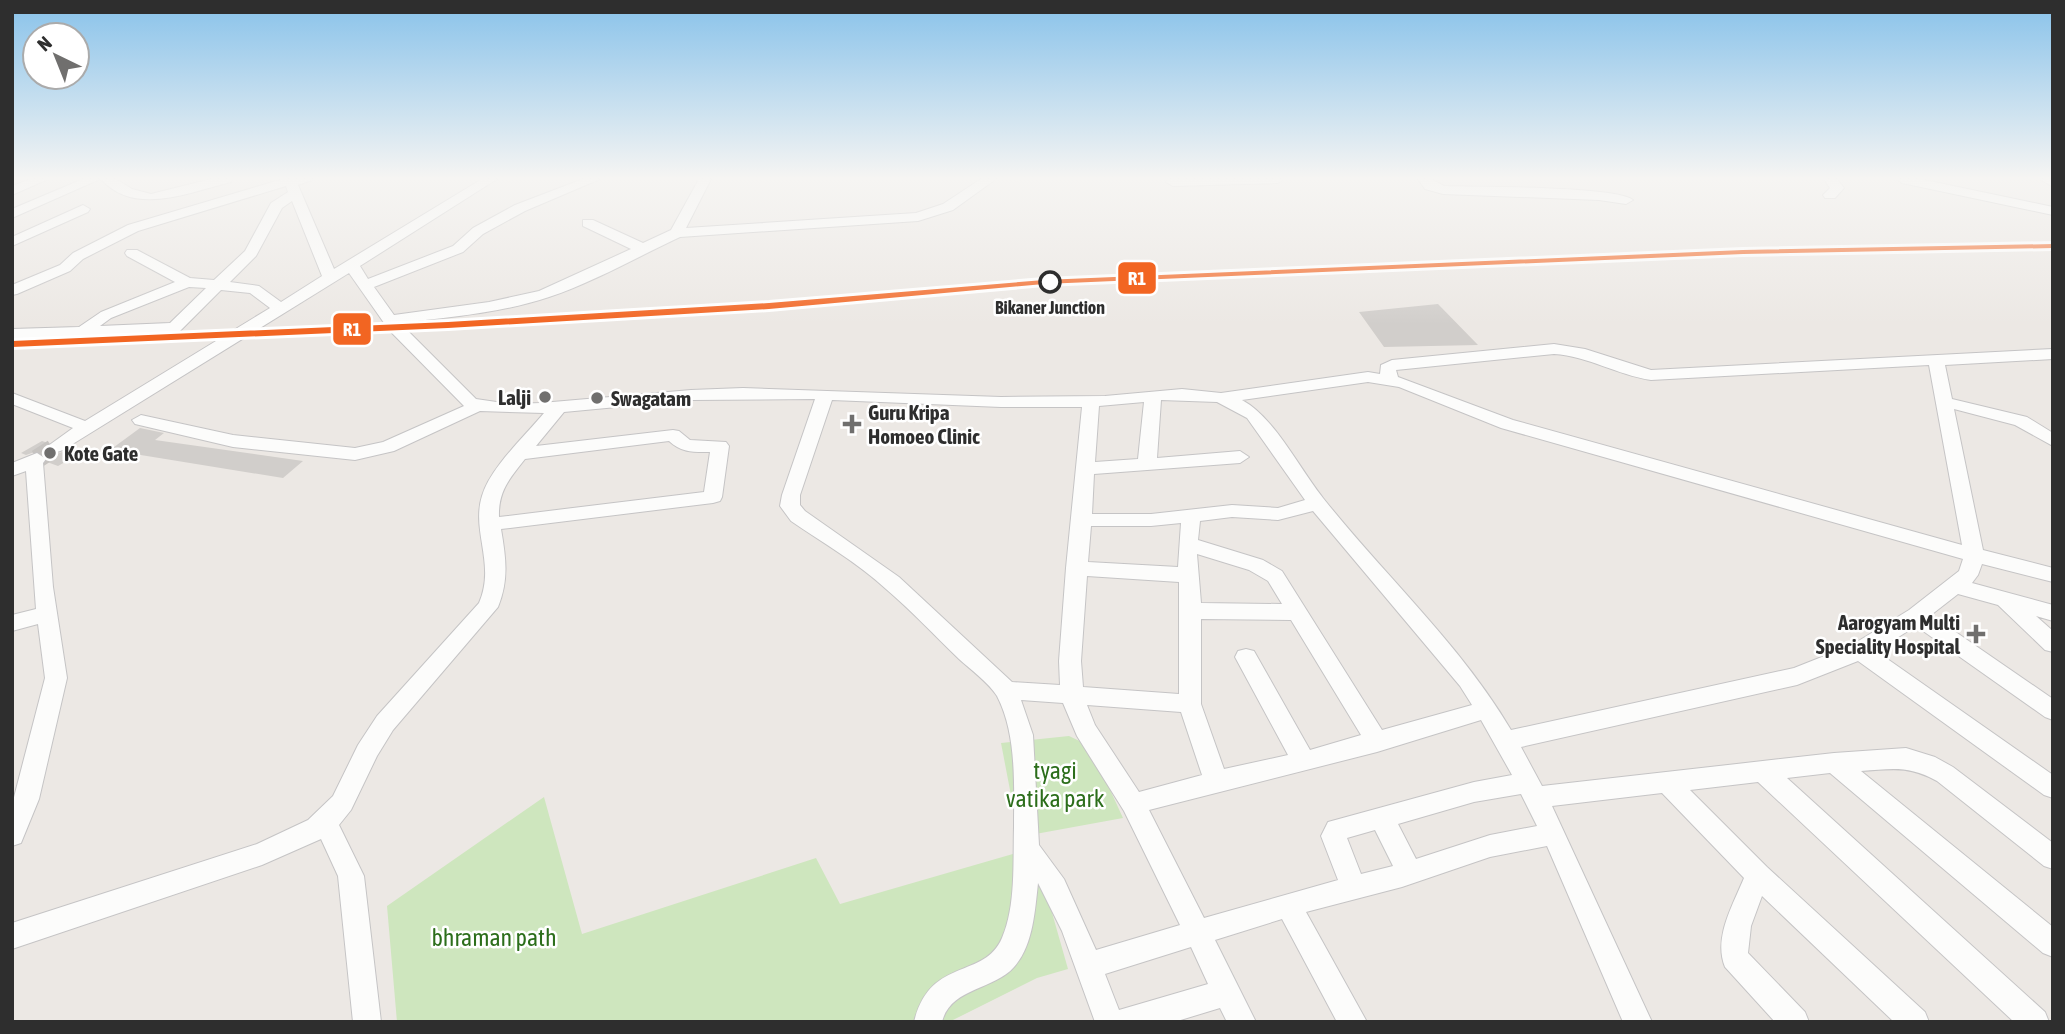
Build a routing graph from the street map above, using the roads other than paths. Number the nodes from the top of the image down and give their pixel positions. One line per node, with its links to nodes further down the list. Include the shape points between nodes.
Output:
1 (38, 227): 11 (street)
2 (136, 227): 20 (street, via 84,252 65,268)
3 (266, 227): 18 (street, via 258,246)
4 (309, 227): 16 (street)
5 (414, 227): 15 (street)
6 (485, 227): 19 (street, via 458,249)
7 (597, 227): 12 (street)
8 (680, 227): 10 (street)
9 (764, 227): 10 (street)
10 (677, 233): 12 (street)
11 (16, 236): 13 (street, via 29,243)
12 (645, 250): 22 (street, via 522,301)
13 (12, 253)
14 (132, 253): 17 (street)
15 (352, 266): 16 (street); 19 (street)
16 (331, 279): 21 (street)
17 (187, 282): 18 (street); 24 (street, via 106,315)
18 (221, 284): 21 (street, via 254,289); 24 (street, via 174,328)
19 (365, 285): 22 (street)
20 (12, 291)
21 (282, 310): 37 (street)
22 (390, 320): 34 (street)
23 (12, 334): 24 (street)
24 (79, 334)
25 (2053, 354): 26 (street)
26 (1936, 360): 27 (street, via 1651,375 1632,373 1578,351 1554,349 1392,365 1387,369); 33 (street)
27 (1390, 379): 30 (street, via 1368,377); 50 (street, via 1503,423)
28 (825, 395): 32 (street, via 1006,404); 35 (street, via 753,392); 65 (street, via 790,506 892,582)
29 (1153, 397): 30 (street); 32 (street); 42 (street)
30 (1225, 397): 45 (street, via 1253,414)
31 (12, 398): 37 (street)
32 (1091, 401): 43 (street)
33 (1945, 402): 38 (street, via 2021,421); 50 (street)
34 (476, 407): 35 (street); 36 (street, via 388,447 355,454 233,442)
35 (559, 407): 40 (street)
36 (141, 420)
37 (86, 427): 39 (street)
38 (2053, 441)
39 (57, 446)
40 (520, 454): 48 (street, via 491,492); 48 (street, via 673,435 685,446 720,446 713,497)
41 (1240, 457): 42 (street)
42 (1147, 465): 43 (street)
43 (1086, 469): 47 (street)
44 (12, 470): 59 (street, via 35,460)
45 (1317, 503): 46 (street, via 1278,514 1232,511); 68 (street, via 1452,660)
46 (1191, 516): 47 (street); 49 (street)
47 (1080, 520): 51 (street)
48 (491, 524): 81 (street, via 499,579 496,593 385,724 359,764 341,805)
49 (1188, 544): 52 (street); 57 (street, via 1267,570)
50 (1974, 556): 53 (street); 54 (street, via 1968,575)
51 (1076, 568): 52 (street); 66 (street)
52 (1189, 575): 56 (street)
53 (2053, 575)
54 (1953, 586): 55 (street); 60 (street)
55 (2003, 599): 58 (street); 62 (street)
56 (1191, 611): 57 (street); 67 (street)
57 (1299, 612): 71 (street)
58 (2053, 613)
59 (48, 614): 61 (street); 83 (street, via 56,678 27,799)
60 (1916, 615): 63 (street); 69 (street)
61 (12, 622)
62 (2053, 644)
63 (1860, 651): 70 (street, via 1797,676); 77 (street)
64 (1246, 657): 72 (street)
65 (1006, 690): 66 (street); 84 (street, via 1022,737)
66 (1072, 697): 67 (street); 79 (street, via 1085,729)
67 (1190, 704): 75 (street)
68 (1488, 709): 70 (street); 71 (street)
69 (2053, 710)
70 (1506, 741): 78 (street)
71 (1377, 742): 72 (street)
72 (1304, 761): 75 (street)
73 (1834, 763): 74 (street); 85 (street, via 1906,758 1927,764); 92 (street)
74 (1763, 771): 76 (street); 104 (street)
75 (1216, 781): 79 (street)
76 (1665, 781): 78 (street); 87 (street)
77 (2053, 788)
78 (1533, 789): 80 (street, via 1474,792); 82 (street)
79 (1133, 804): 90 (street)
80 (1381, 817): 86 (street); 88 (street, via 1337,830 1334,836)
81 (325, 821): 91 (street, via 301,838 262,854); 95 (street, via 351,876)
82 (1554, 834): 86 (street, via 1490,846); 101 (street)
83 (12, 835)
84 (1027, 849): 93 (street, via 1060,894); 96 (street, via 1021,913 1009,952 998,964 937,996)
85 (2053, 858)
86 (1410, 873): 88 (street)
87 (1758, 875): 102 (street, via 1736,932 1735,958); 103 (street)
88 (1354, 888): 89 (street)
89 (1288, 905): 90 (street); 100 (street)
90 (1198, 933): 93 (street); 94 (street)
91 (12, 936)
92 (2053, 944)
93 (1087, 966): 97 (street)
94 (1228, 992): 98 (street); 99 (street)
95 (367, 1022)
96 (928, 1022)
97 (1108, 1022)
98 (1125, 1022)
99 (1242, 1022)
100 (1353, 1022)
101 (1638, 1022)
102 (1796, 1022)
103 (1915, 1022)
104 (2035, 1022)

